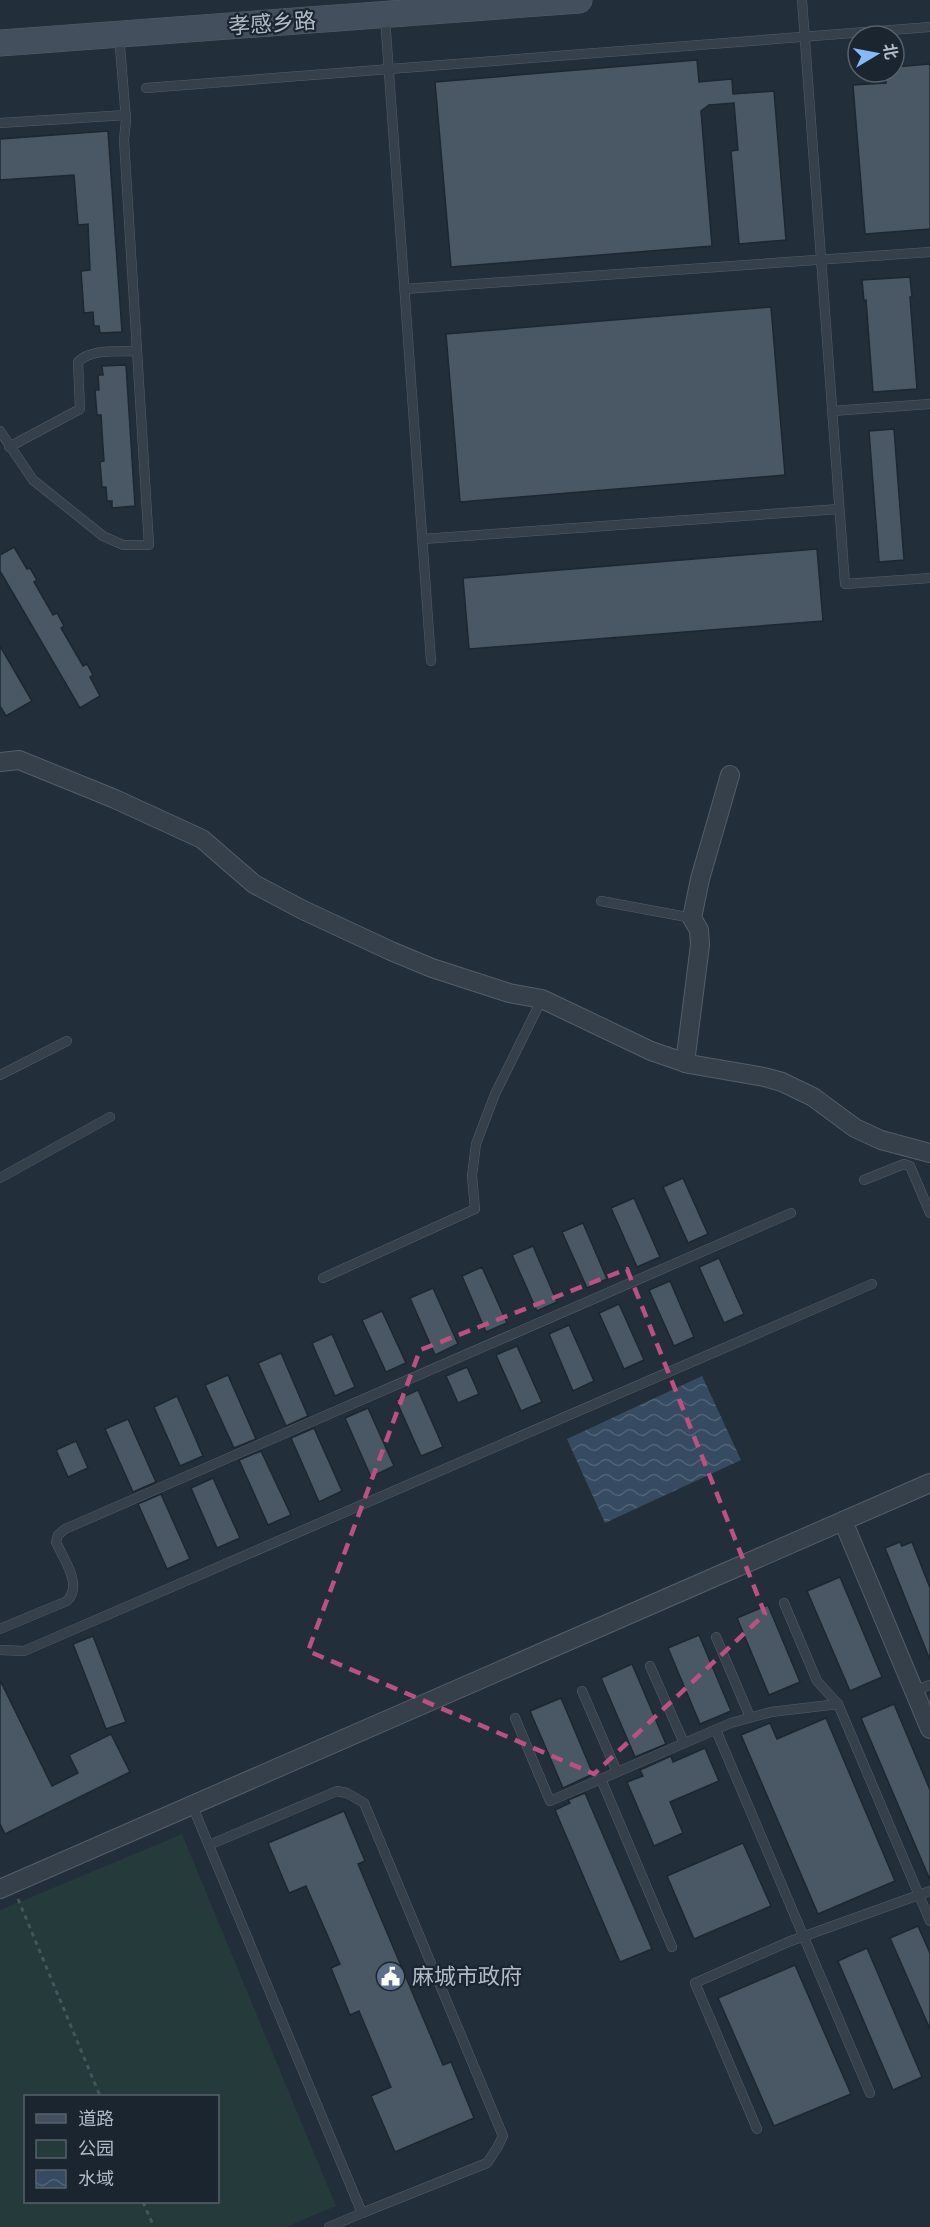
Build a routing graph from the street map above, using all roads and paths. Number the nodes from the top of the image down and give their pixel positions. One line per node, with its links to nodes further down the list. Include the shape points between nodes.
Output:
1 (579, 0): 3 (main road, 孝感乡路)
2 (802, 0): 6 (lane)
3 (385, 15): 5 (main road, 孝感乡路); 8 (lane)
4 (930, 27): 6 (lane)
5 (119, 35): 7 (main road, 孝感乡路); 10 (lane)
6 (805, 37): 8 (lane); 13 (lane)
7 (0, 43)
8 (389, 69): 9 (lane); 14 (lane)
9 (146, 88)
10 (126, 115): 11 (lane); 15 (lane, via 124,140)
11 (0, 123)
12 (930, 252): 13 (lane)
13 (821, 260): 14 (lane); 17 (lane)
14 (405, 289): 21 (lane)
15 (137, 351): 19 (lane, via 82,357 78,362 80,409); 19 (lane, via 149,545 123,546 103,536 33,480)
16 (930, 404): 17 (lane)
17 (832, 411): 20 (lane)
18 (0, 431): 19 (lane)
19 (9, 447)
20 (839, 509): 21 (lane); 22 (lane, via 844,584)
21 (423, 539): 23 (lane)
22 (930, 578)
23 (431, 661)
24 (0, 762): 28 (street, via 19,760 202,839 254,884 391,951 498,990)
25 (730, 775): 27 (street)
26 (602, 901): 27 (lane)
27 (692, 918): 30 (street, via 699,930 700,945)
28 (542, 999): 30 (street); 38 (lane, via 495,1094 476,1144 472,1176 475,1209)
29 (67, 1041): 31 (lane)
30 (685, 1063): 33 (street, via 782,1082 813,1097 855,1128 881,1140)
31 (0, 1075)
32 (110, 1117): 34 (lane)
33 (930, 1153)
34 (0, 1178)
35 (864, 1180): 37 (lane, via 904,1164 910,1166)
36 (791, 1213): 43 (lane, via 65,1528 56,1542 74,1584 72,1595 67,1601)
37 (930, 1213)
38 (323, 1278)
39 (872, 1284): 45 (lane, via 24,1651)
40 (930, 1483): 41 (street)
41 (843, 1521): 47 (street); 57 (street)
42 (784, 1603): 49 (lane, via 817,1681)
43 (0, 1629)
44 (716, 1637): 50 (lane)
45 (0, 1650)
46 (650, 1666): 54 (lane)
47 (922, 1688): 52 (street)
48 (582, 1691): 55 (lane)
49 (838, 1704): 50 (lane); 61 (lane)
50 (750, 1717): 53 (lane)
51 (515, 1718): 56 (lane, via 550,1801)
52 (930, 1729)
53 (716, 1730): 54 (lane); 63 (lane)
54 (684, 1743): 55 (lane)
55 (617, 1772): 56 (lane)
56 (601, 1779): 64 (lane)
57 (192, 1805): 58 (lane); 59 (street)
58 (208, 1845): 69 (lane); 69 (lane, via 337,1791 364,1803 382,1846 503,2136 487,2163)
59 (6, 1886): 66 (path)
60 (930, 1891): 61 (lane)
61 (919, 1895): 62 (lane); 63 (lane)
62 (930, 1921)
63 (803, 1936): 65 (lane); 67 (lane, via 695,1983)
64 (672, 1947)
65 (870, 2092)
66 (99, 2095)
67 (757, 2129)
68 (143, 2203): 70 (path)
69 (362, 2213): 71 (lane)
70 (154, 2227)
71 (329, 2227)

